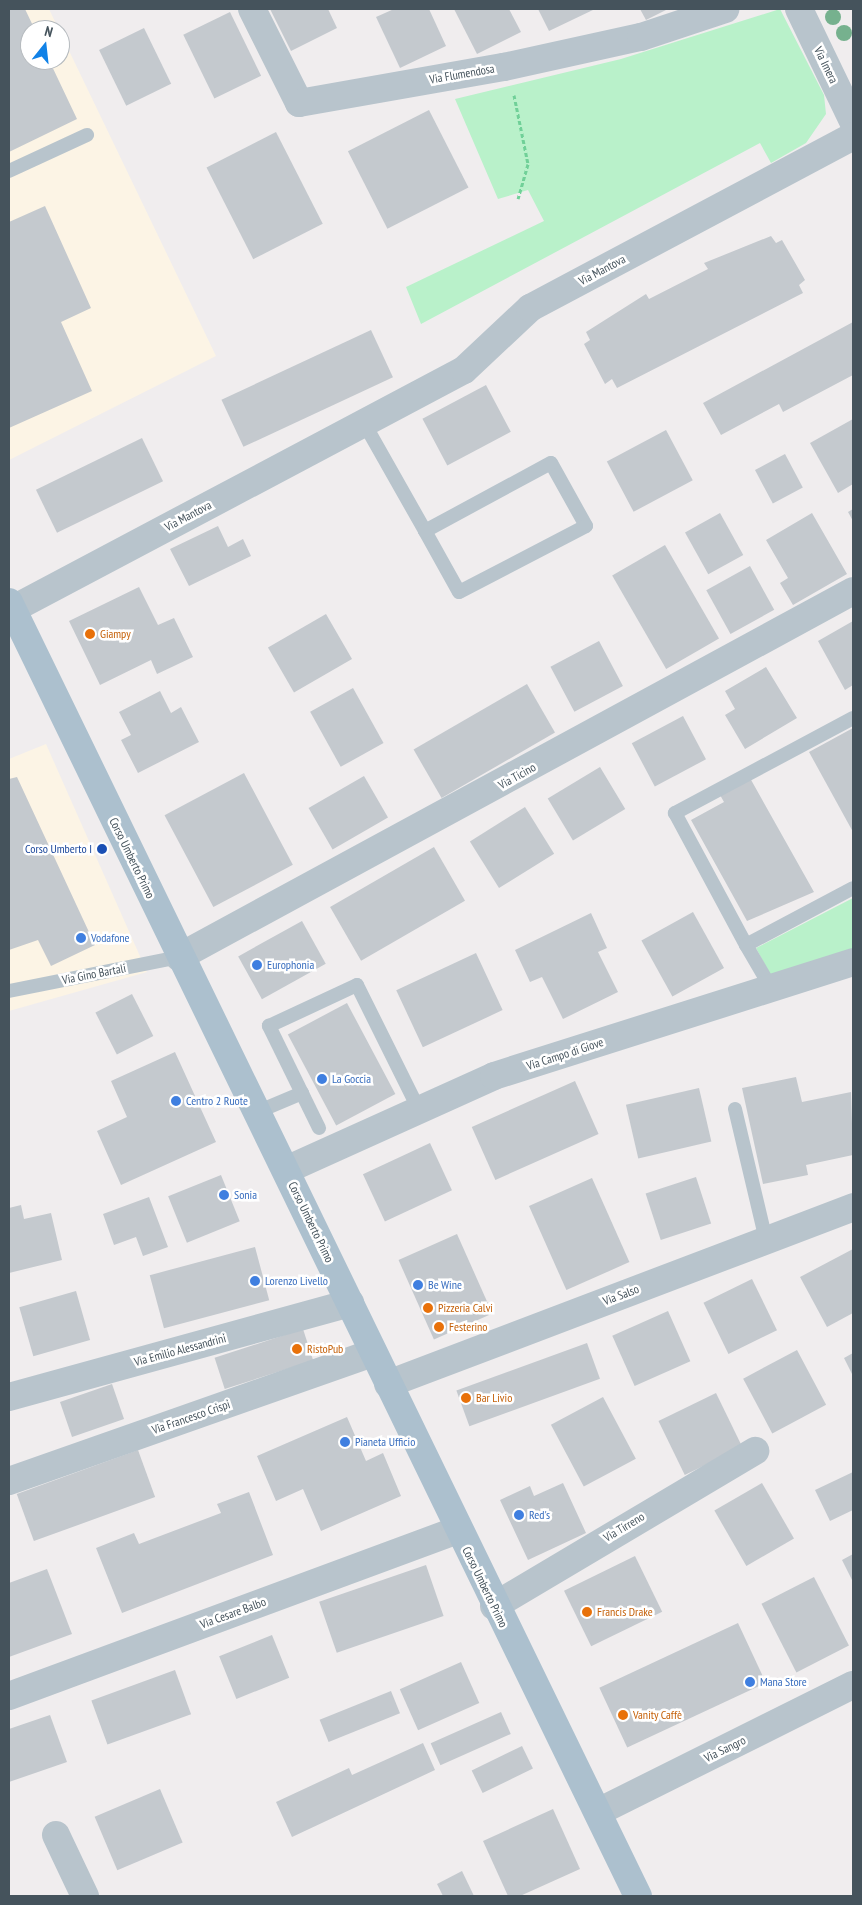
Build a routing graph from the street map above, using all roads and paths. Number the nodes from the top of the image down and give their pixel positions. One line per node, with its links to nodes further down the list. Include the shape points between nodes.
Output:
1 (252, 9): 4 (street, Via Flumendosa, via 299,103)
2 (725, 9): 4 (street, Via Flumendosa, via 641,37)
3 (799, 9): 5 (street, Via Imera)
4 (504, 67): 9 (path, via 522,118 528,164)
5 (853, 121)
6 (87, 135): 8 (lane)
7 (853, 136): 10 (street, Via Mantova, via 530,308 464,370)
8 (9, 171)
9 (518, 199)
10 (364, 423): 11 (lane); 13 (street, Via Mantova)
11 (425, 531): 11 (lane, via 459,592 586,526 551,463)
12 (853, 591): 17 (street, Via Ticino)
13 (11, 605): 17 (main road, Corso Umberto Primo)
14 (853, 718): 16 (lane, via 675,813)
15 (853, 888): 16 (lane)
16 (746, 945): 19 (lane)
17 (179, 957): 20 (lane, Via Gino Bartali); 24 (main road, Corso Umberto Primo)
18 (853, 962): 19 (street, Via Campo di Giove)
19 (771, 988): 23 (street, Via Campo di Giove, via 494,1076)
20 (9, 991)
21 (302, 1093): 23 (lane, via 269,1026 357,985); 24 (lane); 25 (lane)
22 (735, 1109): 28 (lane)
23 (419, 1110): 26 (street, Via Campo di Giove)
24 (257, 1112): 26 (main road, Corso Umberto Primo)
25 (319, 1128)
26 (286, 1170): 29 (main road, Corso Umberto Primo)
27 (853, 1207): 28 (street, Via Salso)
28 (766, 1240): 31 (street, Via Salso)
29 (350, 1303): 30 (main road, Corso Umberto Primo); 32 (street, Via Emilio Alessandrini)
30 (373, 1353): 31 (main road, Corso Umberto Primo); 34 (street, Via Francesco Crispi)
31 (388, 1384): 35 (main road, Corso Umberto Primo)
32 (9, 1397)
33 (755, 1451): 36 (street, Via Tirreno)
34 (9, 1481)
35 (457, 1530): 36 (main road, Corso Umberto Primo); 38 (street, Via Cesare Balbo)
36 (494, 1606): 39 (main road, Corso Umberto Primo)
37 (853, 1686): 39 (street, Via Sangro)
38 (9, 1696)
39 (598, 1812): 42 (main road, Corso Umberto Primo)
40 (56, 1835): 41 (street)
41 (85, 1896)
42 (638, 1896)

